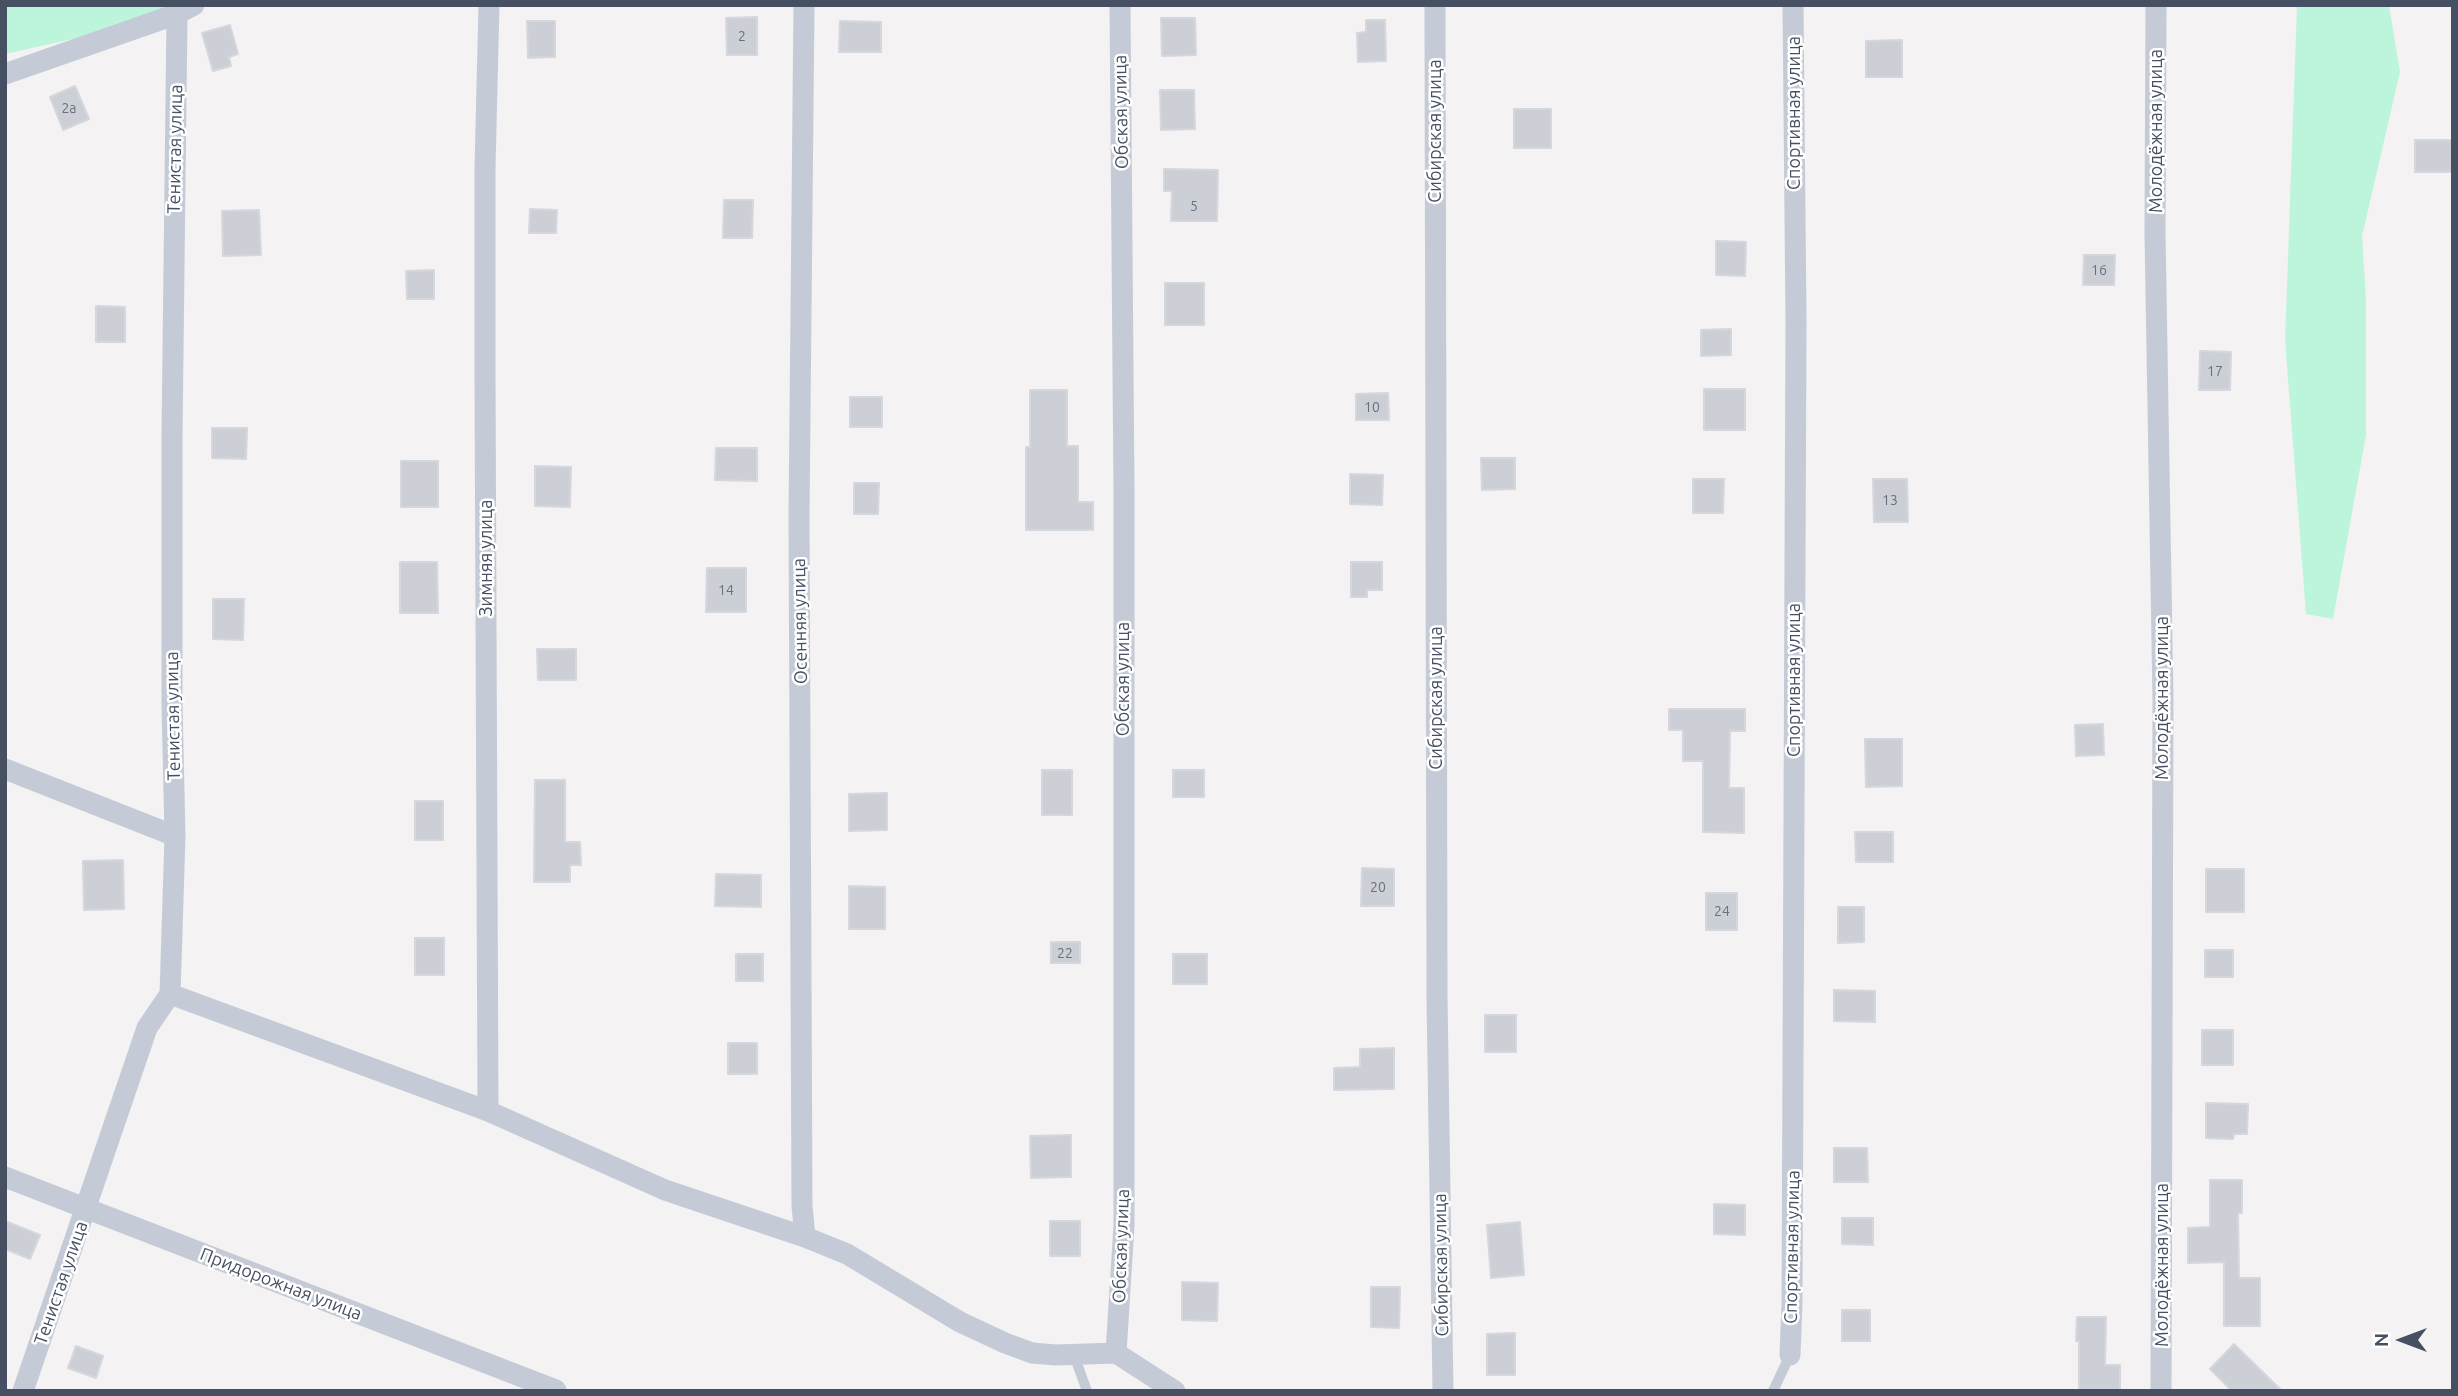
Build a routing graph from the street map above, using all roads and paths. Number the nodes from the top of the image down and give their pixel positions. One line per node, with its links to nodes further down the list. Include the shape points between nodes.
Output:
1 (489, 5): 12 (street, Зимняя улица, via 485,291)
2 (804, 5): 15 (street, Осенняя улица, via 799,516)
3 (1119, 5): 16 (street, Обская улица, via 1124,1225)
4 (1434, 5): 23 (street, Сибирская улица)
5 (1793, 5): 18 (street, Спортивная улица, via 1796,321)
6 (2156, 5): 25 (street, Молодёжная улица, via 2163,700)
7 (185, 10): 8 (street); 10 (street, Тенистая улица, via 172,449)
8 (5, 74)
9 (5, 769): 10 (street)
10 (175, 836): 11 (street, Тенистая улица)
11 (170, 993): 12 (street); 14 (street, Тенистая улица, via 147,1028)
12 (488, 1111): 15 (street, via 665,1190)
13 (5, 1177): 14 (street, Придорожная улица)
14 (87, 1209): 19 (street, Придорожная улица); 20 (street, Тенистая улица)
15 (805, 1237): 17 (street, via 847,1254 960,1322 1005,1343 1032,1353)
16 (1116, 1353): 17 (street); 22 (street)
17 (1074, 1355): 21 (lane)
18 (1790, 1355): 24 (lane)
19 (556, 1390)
20 (23, 1391)
21 (1087, 1391)
22 (1175, 1391)
23 (1443, 1391)
24 (1773, 1391)
25 (2161, 1391)

